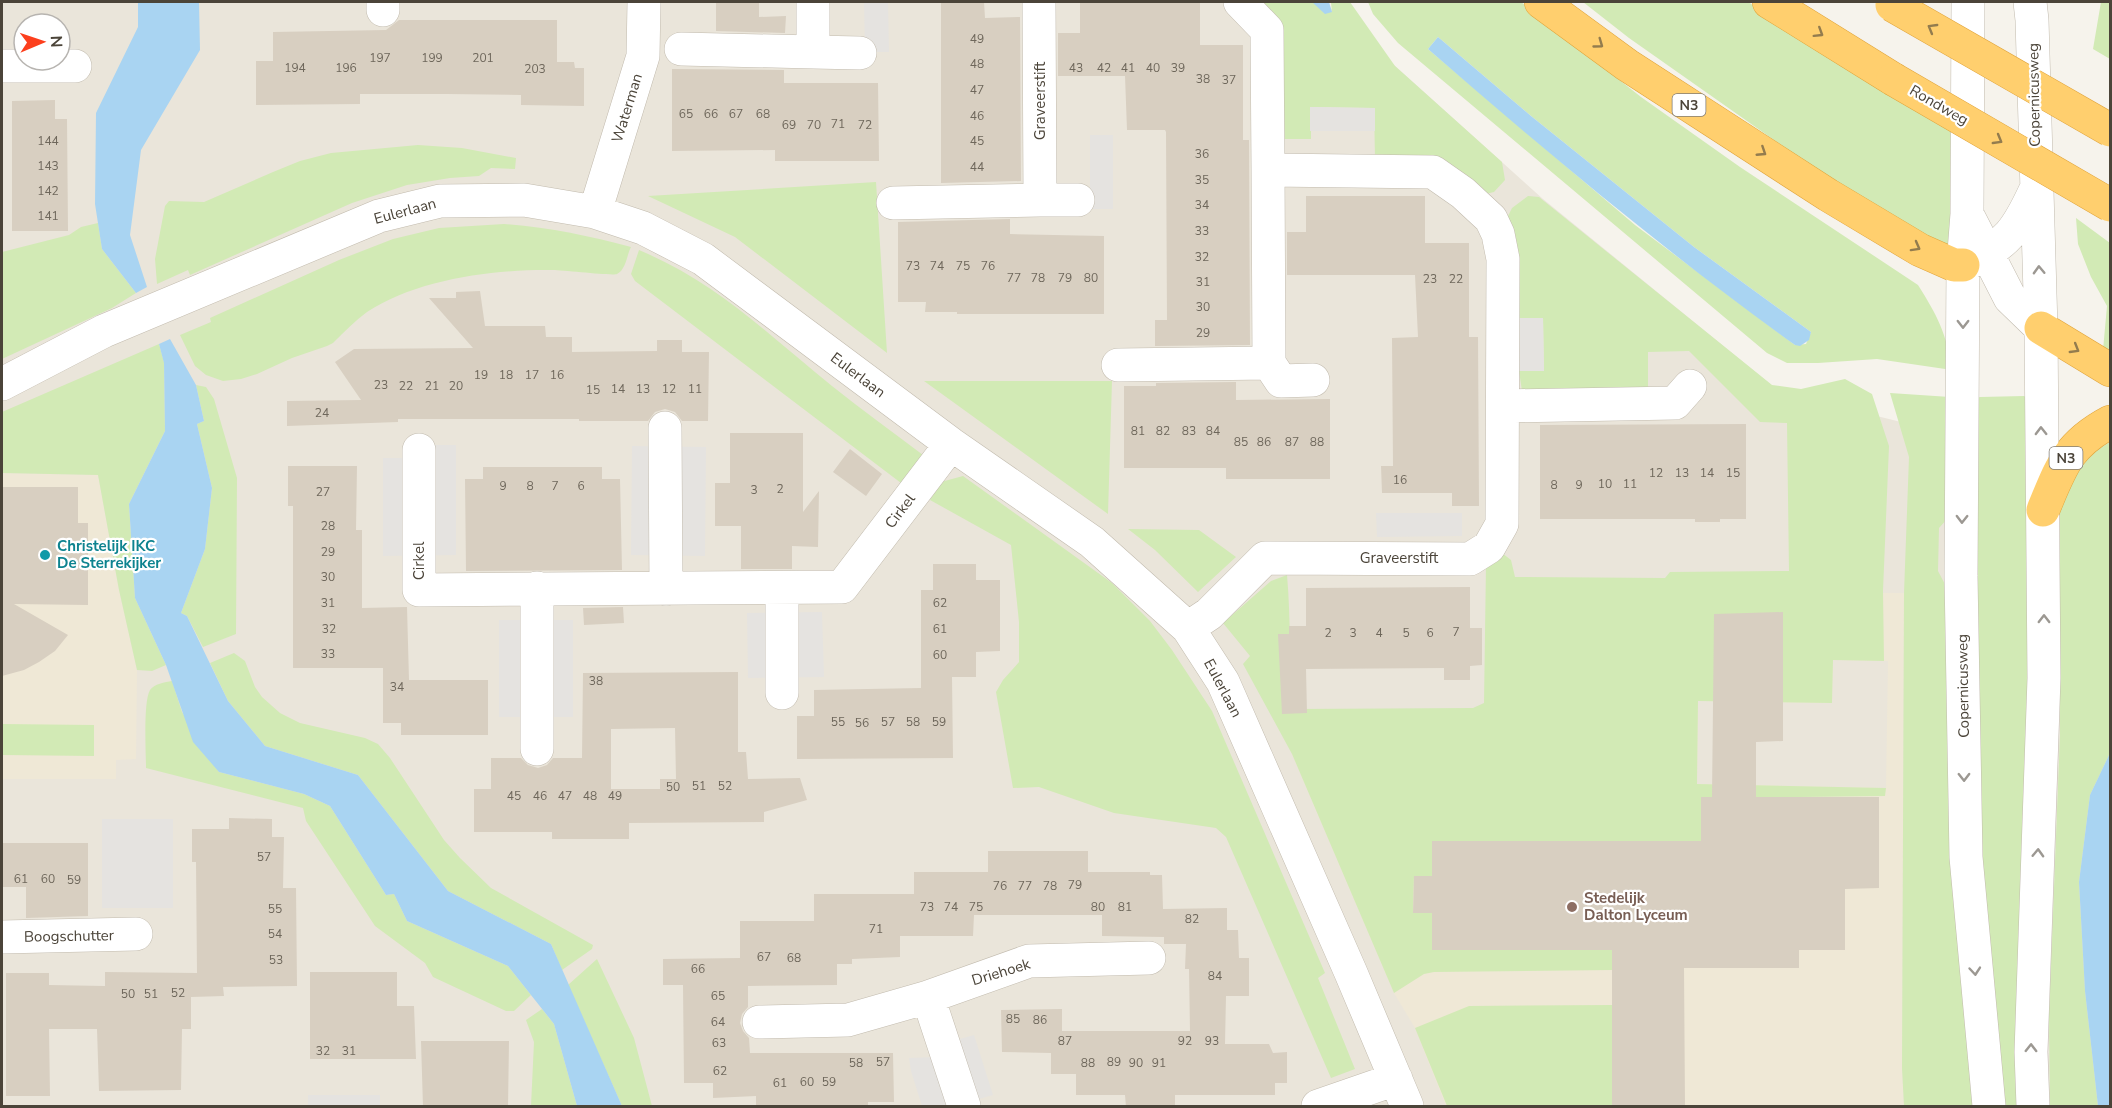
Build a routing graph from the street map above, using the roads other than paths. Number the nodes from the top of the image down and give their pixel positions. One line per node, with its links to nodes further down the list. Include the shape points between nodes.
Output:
1 (644, 2): 22 (street, Waterman, via 643,56)
2 (813, 2): 11 (street)
3 (1039, 2): 18 (street, Graveerstift)
4 (1240, 2): 16 (street, via 1267,30)
5 (1541, 2): 23 (highway, N3, one-way to 23, via 1627,65 1920,250 1954,265)
6 (1769, 2): 21 (highway, Rondweg, one-way to 21, bridge)
7 (1968, 2): 23 (street, Copernicusweg, via 1967,214)
8 (2030, 2): 17 (street, Copernicusweg)
9 (1890, 3): 15 (highway, one-way to 9, bridge)
10 (681, 49): 11 (street)
11 (813, 52): 12 (street)
12 (860, 52)
13 (2, 66): 14 (street)
14 (75, 66)
15 (2110, 130)
16 (1268, 170): 25 (street); 31 (street, Graveerstift, via 1433,172 1491,219 1503,259)
17 (2036, 189): 23 (street, Copernicusweg, via 2007,239); 24 (street, Copernicusweg, one-way to 17)
18 (1040, 200): 19 (street); 20 (street)
19 (1078, 200)
20 (893, 203)
21 (2110, 205)
22 (595, 212): 29 (street, Eulerlaan, via 524,200 440,201 379,216 104,331); 34 (street, Eulerlaan, via 643,228 703,259)
23 (1976, 259): 24 (street); 51 (street, Copernicusweg, one-way to 51, via 1961,576 1965,857)
24 (2041, 328): 27 (highway, one-way to 27); 36 (street, Copernicusweg, one-way to 24)
25 (1269, 363): 26 (street); 28 (street, via 1281,381)
26 (1118, 365)
27 (2110, 370)
28 (1313, 380)
29 (2, 384)
30 (1690, 386): 31 (street, via 1675,403)
31 (1503, 406): 40 (street, Graveerstift, via 1502,525 1489,548 1470,559 1265,558 1209,614)
32 (2110, 422): 36 (highway, N3, via 2079,442 2068,455)
33 (665, 428): 39 (street)
34 (951, 444): 38 (street, Cirkel, via 842,587); 40 (street, Eulerlaan, via 1092,542)
35 (419, 450): 37 (street, Cirkel, via 419,590)
36 (2043, 510): 52 (street, Copernicusweg, one-way to 36, via 2031,1052 2044,678)
37 (537, 588): 39 (street, Cirkel); 42 (street)
38 (782, 588): 39 (street, Cirkel); 41 (street)
39 (666, 589)
40 (1188, 628): 48 (street, Eulerlaan, via 1223,682)
41 (782, 693)
42 (537, 749)
43 (136, 934): 44 (street, Boogschutter)
44 (2, 937)
45 (1149, 958): 46 (street, Driehoek, via 1029,961)
46 (928, 997): 47 (street, Driehoek, via 848,1020); 49 (street)
47 (759, 1022)
48 (1402, 1093): 50 (street)
49 (964, 1107)
50 (1318, 1107)
51 (1989, 1107)
52 (2033, 1107)

